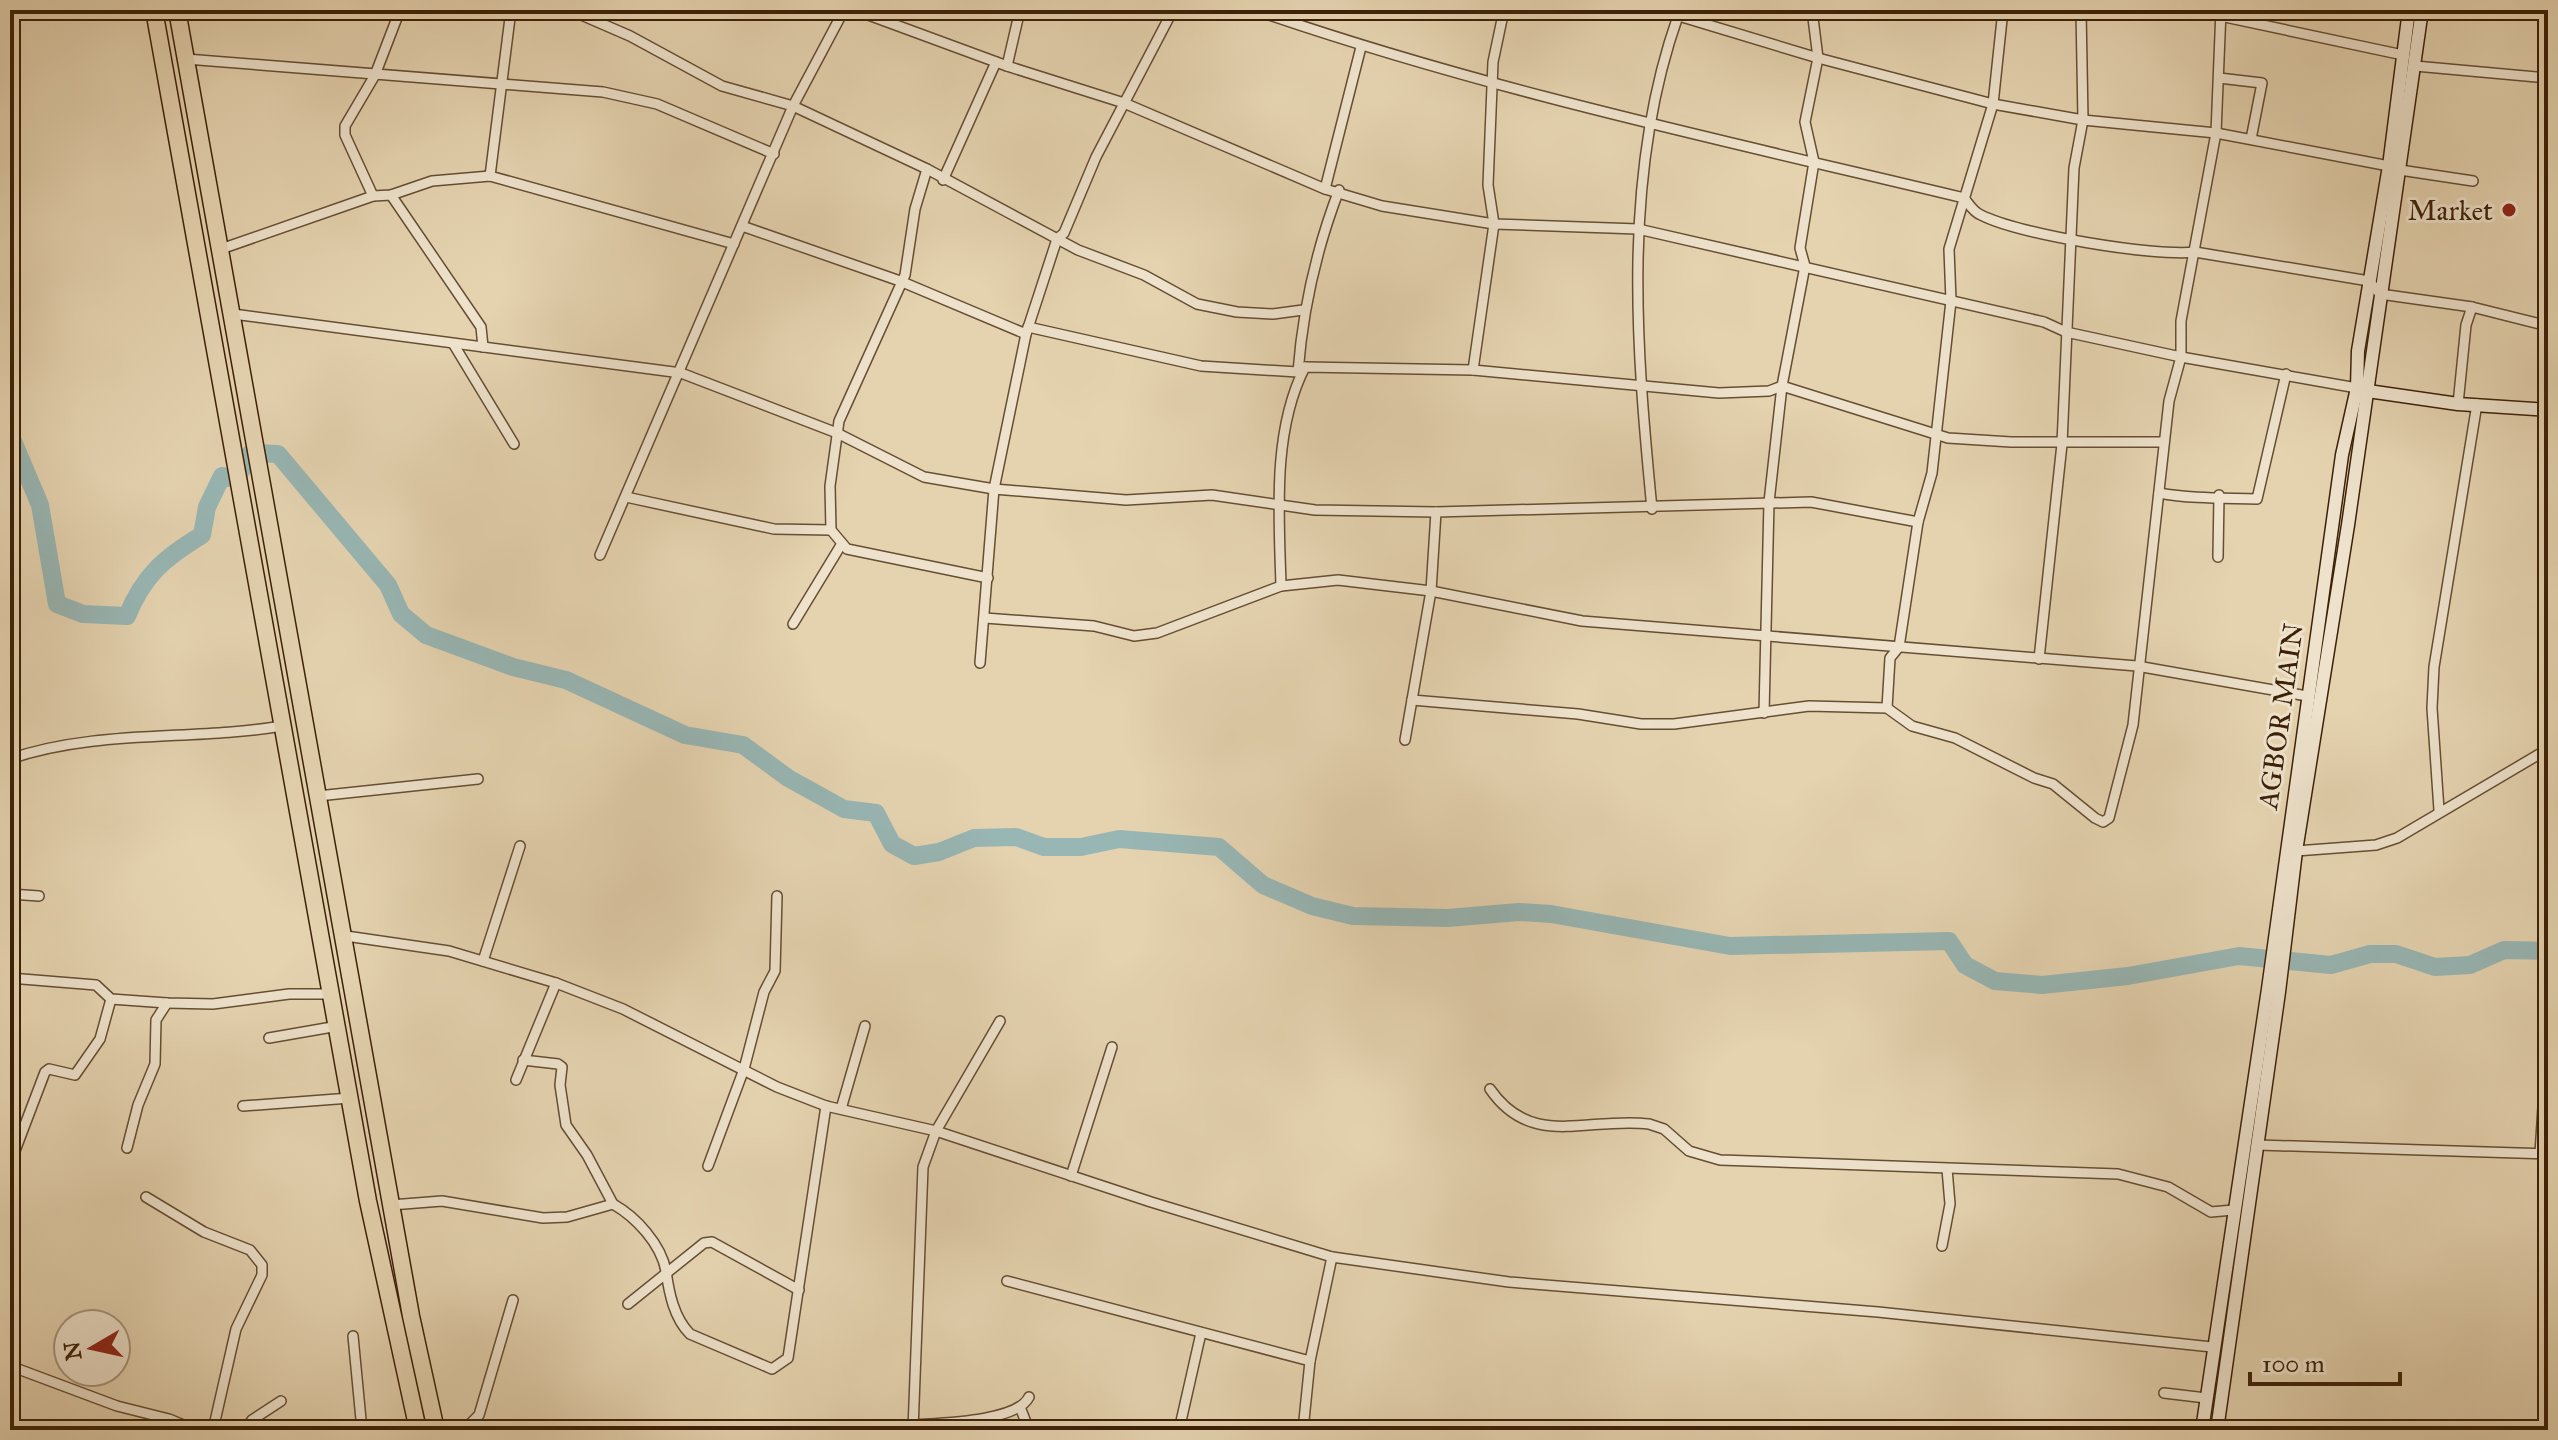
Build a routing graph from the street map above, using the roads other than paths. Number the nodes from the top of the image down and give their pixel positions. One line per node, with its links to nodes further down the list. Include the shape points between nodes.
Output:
1 (154, 10): 119 (highway)
2 (177, 10): 25 (highway)
3 (400, 10): 29 (street)
4 (511, 10): 32 (street)
5 (570, 10): 36 (street, via 722,86)
6 (844, 10): 36 (street)
7 (855, 10): 19 (street)
8 (1020, 10): 27 (street)
9 (1173, 10): 34 (street)
10 (1255, 10): 22 (street)
11 (1504, 10): 33 (street)
12 (1659, 10): 21 (street)
13 (1812, 10): 24 (street)
14 (2003, 10): 35 (street)
15 (2081, 10): 37 (street)
16 (2192, 10): 20 (street)
17 (2409, 10): 23 (main road, AGBOR MAIN)
18 (2422, 10): 28 (main road, AGBOR MAIN)
19 (875, 13): 26 (street)
20 (2220, 13): 23 (street); 30 (street)
21 (1678, 16): 24 (street); 38 (street)
22 (1361, 47): 33 (street); 48 (street)
23 (2403, 55): 43 (main road, AGBOR MAIN)
24 (1818, 58): 35 (street); 42 (street, via 1805,122)
25 (186, 59): 29 (street); 59 (highway)
26 (996, 62): 27 (street); 46 (street)
27 (1007, 66): 34 (street)
28 (2415, 66): 31 (street); 43 (main road, AGBOR MAIN)
29 (375, 75): 32 (street); 51 (street, via 345,126)
30 (2219, 78): 39 (street); 40 (street, via 2262,83)
31 (2548, 78)
32 (504, 82): 41 (street, via 603,92 657,104); 45 (street)
33 (1494, 84): 38 (street); 53 (street, via 1488,185)
34 (1124, 103): 48 (street); 56 (street)
35 (1993, 104): 37 (street); 52 (street)
36 (793, 106): 41 (street); 44 (street)
37 (2083, 120): 39 (street); 57 (street, via 2074,168)
38 (1650, 123): 42 (street); 55 (street)
39 (2216, 133): 40 (street); 60 (street)
40 (2251, 139): 43 (street)
41 (774, 154): 54 (street)
42 (1814, 162): 52 (street); 61 (street, via 1800,248)
43 (2395, 168): 47 (street); 63 (main road, AGBOR MAIN); 64 (main road, AGBOR MAIN)
44 (927, 169): 46 (street); 62 (street)
45 (490, 176): 50 (street, via 432,181); 58 (street)
46 (943, 180): 56 (street)
47 (2473, 181)
48 (1325, 189): 49 (street)
49 (1339, 190): 53 (street, via 1408,212); 67 (street, via 1319,241)
50 (391, 195): 51 (street); 73 (street, via 481,327)
51 (373, 196): 59 (street)
52 (1964, 198): 57 (street, via 1982,216); 65 (street, via 1949,249)
53 (1494, 224): 55 (street); 76 (street)
54 (742, 226): 58 (street); 62 (street)
55 (1638, 229): 61 (street); 81 (street)
56 (1057, 239): 67 (street, via 1197,304 1237,312); 70 (street)
57 (2072, 240): 60 (street); 71 (street)
58 (734, 244): 78 (street)
59 (221, 249): 68 (highway)
60 (2195, 252): 63 (street); 74 (street, via 2181,321)
61 (1805, 266): 65 (street); 80 (street)
62 (900, 281): 70 (street); 87 (street)
63 (2369, 281): 64 (street); 82 (main road, AGBOR MAIN, via 2358,351)
64 (2380, 294): 66 (street); 82 (main road, AGBOR MAIN)
65 (1951, 301): 71 (street); 88 (street)
66 (2472, 307): 69 (street); 84 (street)
67 (1303, 310): 75 (street)
68 (233, 314): 72 (street); 126 (highway)
69 (2548, 326)
70 (1027, 330): 77 (street, via 1201,366); 92 (street)
71 (2066, 332): 74 (street); 91 (street)
72 (454, 345): 73 (street); 90 (street)
73 (483, 347): 78 (street)
74 (2181, 357): 79 (street); 89 (street)
75 (1302, 369): 76 (street); 77 (street); 83 (street)
76 (1473, 370): 81 (street)
77 (1282, 371): 83 (street)
78 (681, 373): 87 (street); 95 (street)
79 (2286, 374): 82 (street); 94 (street, via 2257,499)
80 (1782, 386): 81 (street, via 1719,393); 88 (street); 96 (street)
81 (1640, 388): 98 (street)
82 (2361, 390): 84 (main road); 115 (main road, AGBOR MAIN, via 2342,455); 122 (main road, AGBOR MAIN)
83 (1291, 394): 97 (street)
84 (2458, 404): 85 (main road)
85 (2477, 404): 86 (main road); 127 (street, via 2434,667)
86 (2548, 410)
87 (837, 433): 92 (street, via 924,477); 101 (street)
88 (1935, 433): 91 (street); 100 (street, via 1932,473)
89 (2164, 442): 91 (street); 93 (street)
90 (514, 444)
91 (2062, 444): 112 (street)
92 (994, 489): 97 (street, via 1126,500 1212,495); 105 (street)
93 (2159, 493): 94 (street, via 2199,499); 114 (street)
94 (2219, 495): 104 (street)
95 (626, 497): 101 (street, via 774,529); 103 (street)
96 (1769, 502): 98 (street); 100 (street, via 1811,502); 110 (street)
97 (1279, 504): 99 (street, via 1315,510); 106 (street)
98 (1652, 509): 99 (street)
99 (1436, 512): 107 (street)
100 (1918, 522): 111 (street)
101 (831, 530): 102 (street)
102 (841, 545): 105 (street); 109 (street)
103 (600, 555)
104 (2218, 557)
105 (988, 578): 108 (street)
106 (1281, 586): 107 (street, via 1338,580); 108 (street, via 1157,633 1134,636 1094,626)
107 (1431, 591): 110 (street, via 1582,621); 116 (street)
108 (985, 618): 113 (street)
109 (793, 624)
110 (1765, 639): 111 (street); 118 (street)
111 (1899, 647): 112 (street); 117 (street, via 1890,658)
112 (2039, 659): 114 (street)
113 (980, 663)
114 (2137, 666): 115 (street); 117 (street, via 2133,725 2109,818 2103,822 2053,784 1955,738 1912,726)
115 (2307, 696): 120 (main road, AGBOR MAIN)
116 (1412, 700): 118 (street, via 1641,724); 121 (street)
117 (1887, 708): 118 (street, via 1809,706)
118 (1764, 713)
119 (282, 726): 124 (street, via 230,735 88,742); 130 (highway)
120 (2300, 738): 122 (main road); 136 (main road, AGBOR MAIN)
121 (1405, 740)
122 (2315, 741): 131 (main road, AGBOR MAIN)
123 (2548, 749): 127 (street)
124 (10, 759)
125 (478, 779): 126 (street)
126 (318, 796): 128 (highway)
127 (2439, 810): 131 (street, via 2397,838 2376,845)
128 (327, 845): 130 (highway); 135 (highway)
129 (520, 846): 137 (street)
130 (305, 848): 141 (highway)
131 (2296, 851): 136 (main road, AGBOR MAIN)
132 (10, 894): 133 (street)
133 (39, 896)
134 (777, 896): 151 (street, via 775,971 764,992)
135 (346, 936): 137 (street); 168 (highway)
136 (2279, 949): 140 (main road, AGBOR MAIN)
137 (483, 961): 139 (street)
138 (10, 978): 142 (street, via 96,985)
139 (556, 983): 150 (street); 151 (street, via 623,1009)
140 (2274, 991): 159 (main road, AGBOR MAIN); 169 (main road, AGBOR MAIN)
141 (330, 994): 143 (street); 145 (highway)
142 (111, 999): 143 (street); 162 (street, via 100,1039 75,1075 45,1072)
143 (167, 1003): 160 (street, via 156,1020 155,1064)
144 (1000, 1021): 158 (street)
145 (338, 1026): 148 (street); 154 (highway)
146 (865, 1026): 157 (street)
147 (2548, 1029): 161 (street)
148 (269, 1038)
149 (1112, 1047): 165 (street)
150 (523, 1060): 152 (street); 167 (street, via 562,1067 566,1125)
151 (744, 1069): 156 (street); 163 (street)
152 (516, 1080)
153 (1490, 1089): 164 (street, via 1504,1107 1529,1124 1649,1124 1664,1129 1689,1151 1720,1160)
154 (350, 1098): 155 (street); 192 (highway, via 394,1334)
155 (243, 1106)
156 (826, 1106): 157 (street); 174 (street)
157 (841, 1109): 158 (street)
158 (936, 1131): 165 (street); 187 (street, via 923,1167)
159 (2258, 1145): 161 (street); 199 (main road, AGBOR MAIN)
160 (127, 1148)
161 (2544, 1154)
162 (10, 1164)
163 (708, 1166)
164 (1947, 1169): 169 (street, via 2118,1174 2168,1187 2211,1212); 170 (street, via 1950,1204)
165 (1071, 1176): 171 (street)
166 (146, 1197): 189 (street, via 204,1232 250,1250 262,1265 236,1329)
167 (613, 1204): 168 (street, via 543,1218 442,1201); 172 (street, via 649,1236)
168 (391, 1205): 193 (highway)
169 (2233, 1210): 179 (main road, AGBOR MAIN)
170 (1942, 1246)
171 (1332, 1257): 179 (street, via 1509,1282 1849,1309); 180 (street)
172 (666, 1273): 174 (street, via 712,1242); 174 (street, via 667,1288 690,1334 767,1369 788,1358); 176 (street)
173 (1007, 1281): 177 (street)
174 (799, 1290)
175 (513, 1300): 194 (street, via 479,1415)
176 (628, 1304)
177 (1201, 1333): 180 (street); 196 (street)
178 (353, 1336): 191 (street)
179 (2212, 1347): 184 (main road, AGBOR MAIN)
180 (1310, 1361): 197 (street)
181 (10, 1366): 188 (street)
182 (2164, 1393): 184 (street)
183 (1029, 1397): 186 (street)
184 (2206, 1398): 198 (main road, AGBOR MAIN)
185 (281, 1401): 190 (street)
186 (1020, 1407): 187 (street, via 968,1421); 195 (street)
187 (913, 1427)
188 (195, 1430)
189 (213, 1430)
190 (245, 1430)
191 (362, 1430)
192 (418, 1430)
193 (436, 1430)
194 (464, 1430)
195 (1029, 1430)
196 (1179, 1430)
197 (1303, 1430)
198 (2202, 1430)
199 (2217, 1430)

